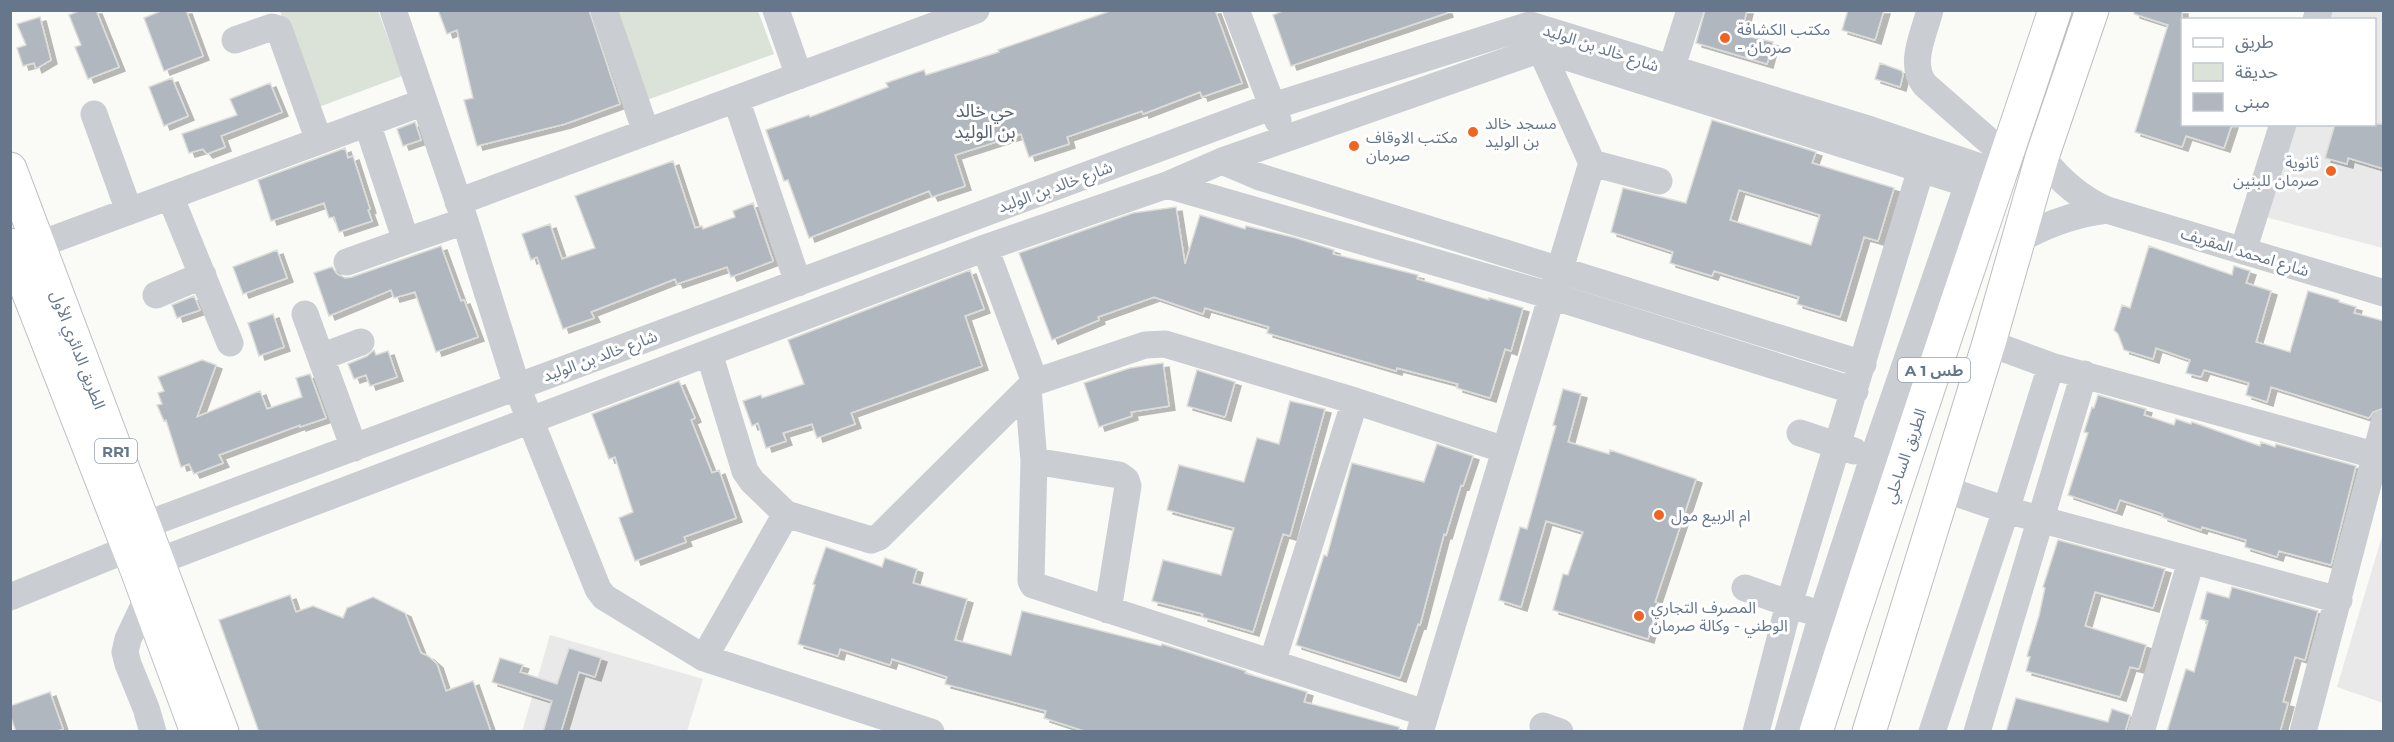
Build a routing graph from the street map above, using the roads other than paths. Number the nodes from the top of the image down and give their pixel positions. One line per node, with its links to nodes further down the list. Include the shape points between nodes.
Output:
1 (393, 10): 15 (street)
2 (603, 10): 20 (street)
3 (776, 10): 13 (street)
4 (1236, 10): 16 (street)
5 (1690, 10): 12 (street)
6 (1930, 10): 30 (street, via 1916,62 1919,77)
7 (2055, 10): 30 (main road, الطريق الساحلي / A 1 طس)
8 (2092, 10): 24 (main road, A 1 طس)
9 (973, 11): 13 (street)
10 (1531, 28): 12 (street, شارع خالد بن الوليد); 16 (street, شارع خالد بن الوليد); 21 (street, شارع خالد بن الوليد); 23 (street, شارع خالد بن الوليد); 26 (street)
11 (235, 40): 22 (street, via 272,27 279,29)
12 (1671, 70): 23 (street, شارع خالد بن الوليد)
13 (799, 76): 14 (street)
14 (736, 99): 20 (street); 46 (street)
15 (424, 102): 18 (street); 37 (street)
16 (1273, 106): 21 (street); 46 (street, شارع خالد بن الوليد)
17 (94, 114): 36 (street)
18 (367, 123): 22 (street); 38 (street)
19 (2282, 126): 42 (street)
20 (646, 132): 37 (street)
21 (1285, 139): 25 (street, شارع خالد بن الوليد)
22 (319, 141): 33 (street)
23 (1867, 141): 27 (street, شارع خالد بن الوليد); 30 (street, شارع خالد بن الوليد)
24 (2042, 157): 35 (street, شارع امحمد المقريف, via 2070,189); 39 (main road, A 1 طس)
25 (1222, 161): 29 (street); 32 (street, شارع خالد بن الوليد)
26 (1592, 163): 31 (street); 44 (street)
27 (1921, 169): 30 (street, شارع خالد بن الوليد); 56 (street)
28 (10, 170): 40 (main road, الطريق الدائري الأول / RR1)
29 (1260, 177): 34 (street); 44 (street)
30 (1992, 178): 71 (main road, الطريق الساحلي / A 1 طس)
31 (1659, 181)
32 (1167, 185): 34 (street); 41 (street, شارع خالد بن الوليد)
33 (170, 196): 36 (street); 45 (street)
34 (1251, 208): 49 (street)
35 (2107, 210): 39 (street, شارع امحمد المقريف, via 2060,220); 42 (street, شارع امحمد المقريف)
36 (129, 211): 40 (street)
37 (462, 211): 38 (street); 60 (street)
38 (406, 241): 43 (street)
39 (2017, 241): 53 (main road, A 1 طس)
40 (24, 245): 76 (main road, الطريق الدائري الأول / RR1)
41 (985, 248): 54 (street, شارع خالد بن الوليد); 59 (street)
42 (2243, 251): 47 (street, شارع امحمد المقريف)
43 (347, 262)
44 (1560, 270): 49 (street); 56 (street)
45 (202, 275): 48 (street); 52 (street)
46 (798, 283): 60 (street, شارع خالد بن الوليد)
47 (2384, 293)
48 (156, 295)
49 (1552, 296): 61 (street); 68 (street)
50 (305, 314): 55 (street)
51 (362, 342): 55 (street)
52 (230, 343)
53 (1989, 343): 57 (street); 72 (main road, A 1 طس)
54 (709, 353): 63 (street, شارع خالد بن الوليد); 74 (street, via 748,477)
55 (321, 357): 67 (street)
56 (1863, 364): 61 (street)
57 (2051, 366): 58 (street); 73 (street)
58 (2084, 374): 69 (street); 75 (street)
59 (1032, 386): 62 (street, via 1158,343); 70 (street); 74 (street, via 875,539)
60 (517, 387): 63 (street); 67 (street, شارع خالد بن الوليد)
61 (1855, 391): 66 (street)
62 (1355, 401): 68 (street); 85 (street)
63 (531, 420): 76 (street, شارع خالد بن الوليد); 84 (street, via 598,589 604,597)
64 (2384, 423): 69 (street)
65 (1800, 433): 66 (street)
66 (1839, 446): 71 (street); 81 (street)
67 (354, 448): 76 (street, شارع خالد بن الوليد)
68 (1505, 450): 86 (street)
69 (2374, 455): 80 (street)
70 (1034, 461): 82 (street, via 1031,581 1033,585); 82 (street, via 1119,475 1126,480)
71 (1886, 465): 83 (main road, الطريق الساحلي / A 1 طس)
72 (1944, 489): 73 (street); 94 (main road, A 1 طس)
73 (2006, 510): 75 (street); 95 (street)
74 (786, 514): 84 (street)
75 (2040, 518): 77 (street); 96 (street)
76 (140, 557): 79 (street); 87 (street, via 125,652); 88 (main road, الطريق الدائري الأول / RR1); 89 (main road, الطريق الدائري الأول / RR1)
77 (2191, 561): 80 (street); 97 (street)
78 (1745, 588): 81 (street)
79 (10, 597)
80 (2339, 600): 98 (street)
81 (1790, 604): 83 (street); 91 (street)
82 (1108, 610): 85 (street)
83 (1835, 623): 92 (street); 93 (main road, الطريق الساحلي / A 1 طس)
84 (704, 658): 90 (street)
85 (1272, 663): 86 (street)
86 (1423, 722)
87 (153, 732)
88 (197, 732)
89 (222, 732)
90 (931, 732)
91 (1756, 732)
92 (1788, 732)
93 (1816, 732)
94 (1869, 732)
95 (1932, 732)
96 (1977, 732)
97 (2141, 732)
98 (2303, 732)

